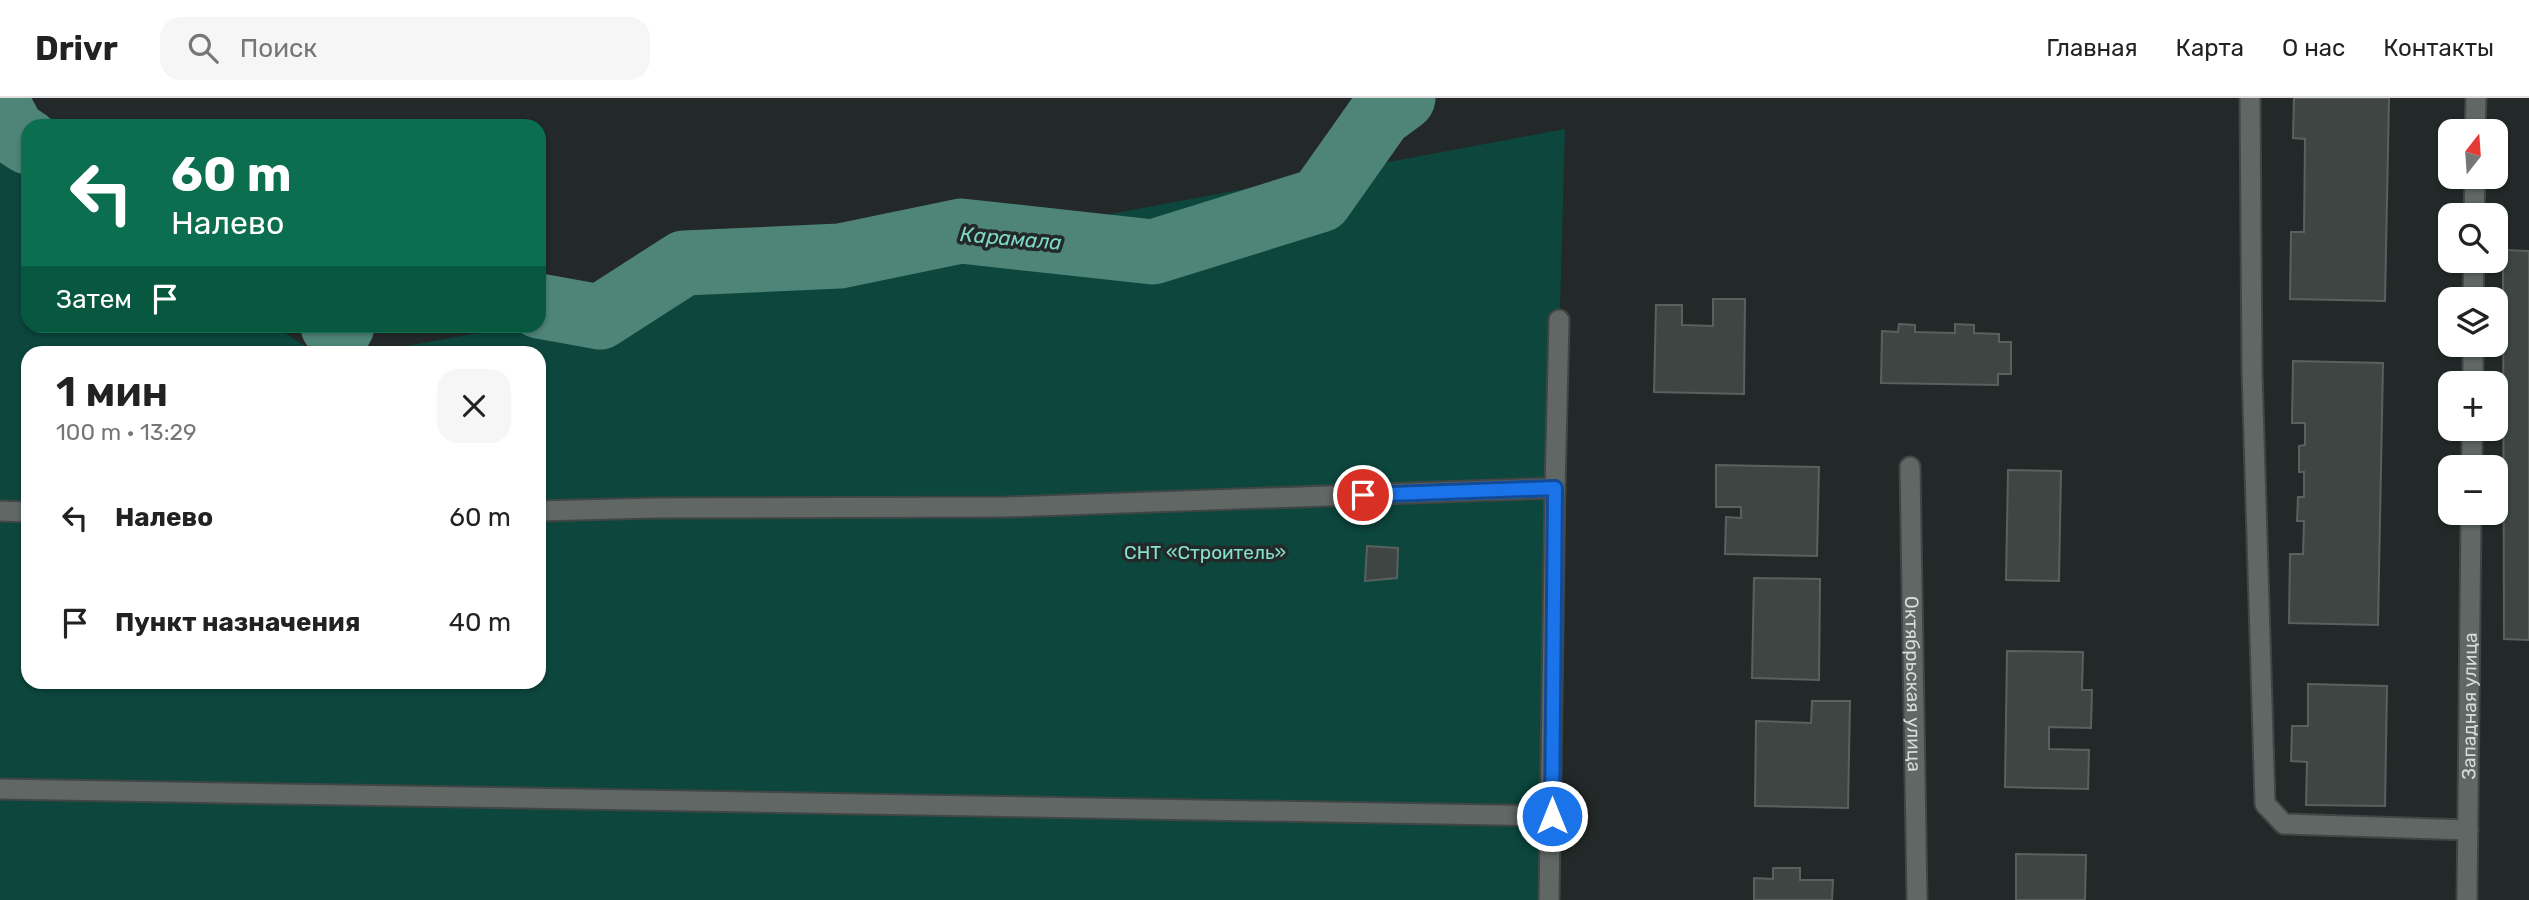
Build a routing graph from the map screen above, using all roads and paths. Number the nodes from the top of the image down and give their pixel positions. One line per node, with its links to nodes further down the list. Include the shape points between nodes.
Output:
1 (2250, 98): 13 (street, via 2252,371 2265,804 2284,824)
2 (2476, 98): 3 (street)
3 (2475, 119)
4 (1559, 320): 6 (street)
5 (1910, 467): 15 (street, Октябрьская улица)
6 (1555, 488): 8 (street, via 1007,507); 12 (street)
7 (0, 511): 9 (street)
8 (546, 511)
9 (21, 512)
10 (2471, 525): 13 (street, Западная улица)
11 (0, 789): 12 (street)
12 (1552, 816): 14 (street)
13 (2468, 830): 16 (street, Западная улица)
14 (1549, 900)
15 (1917, 900)
16 (2467, 900)

